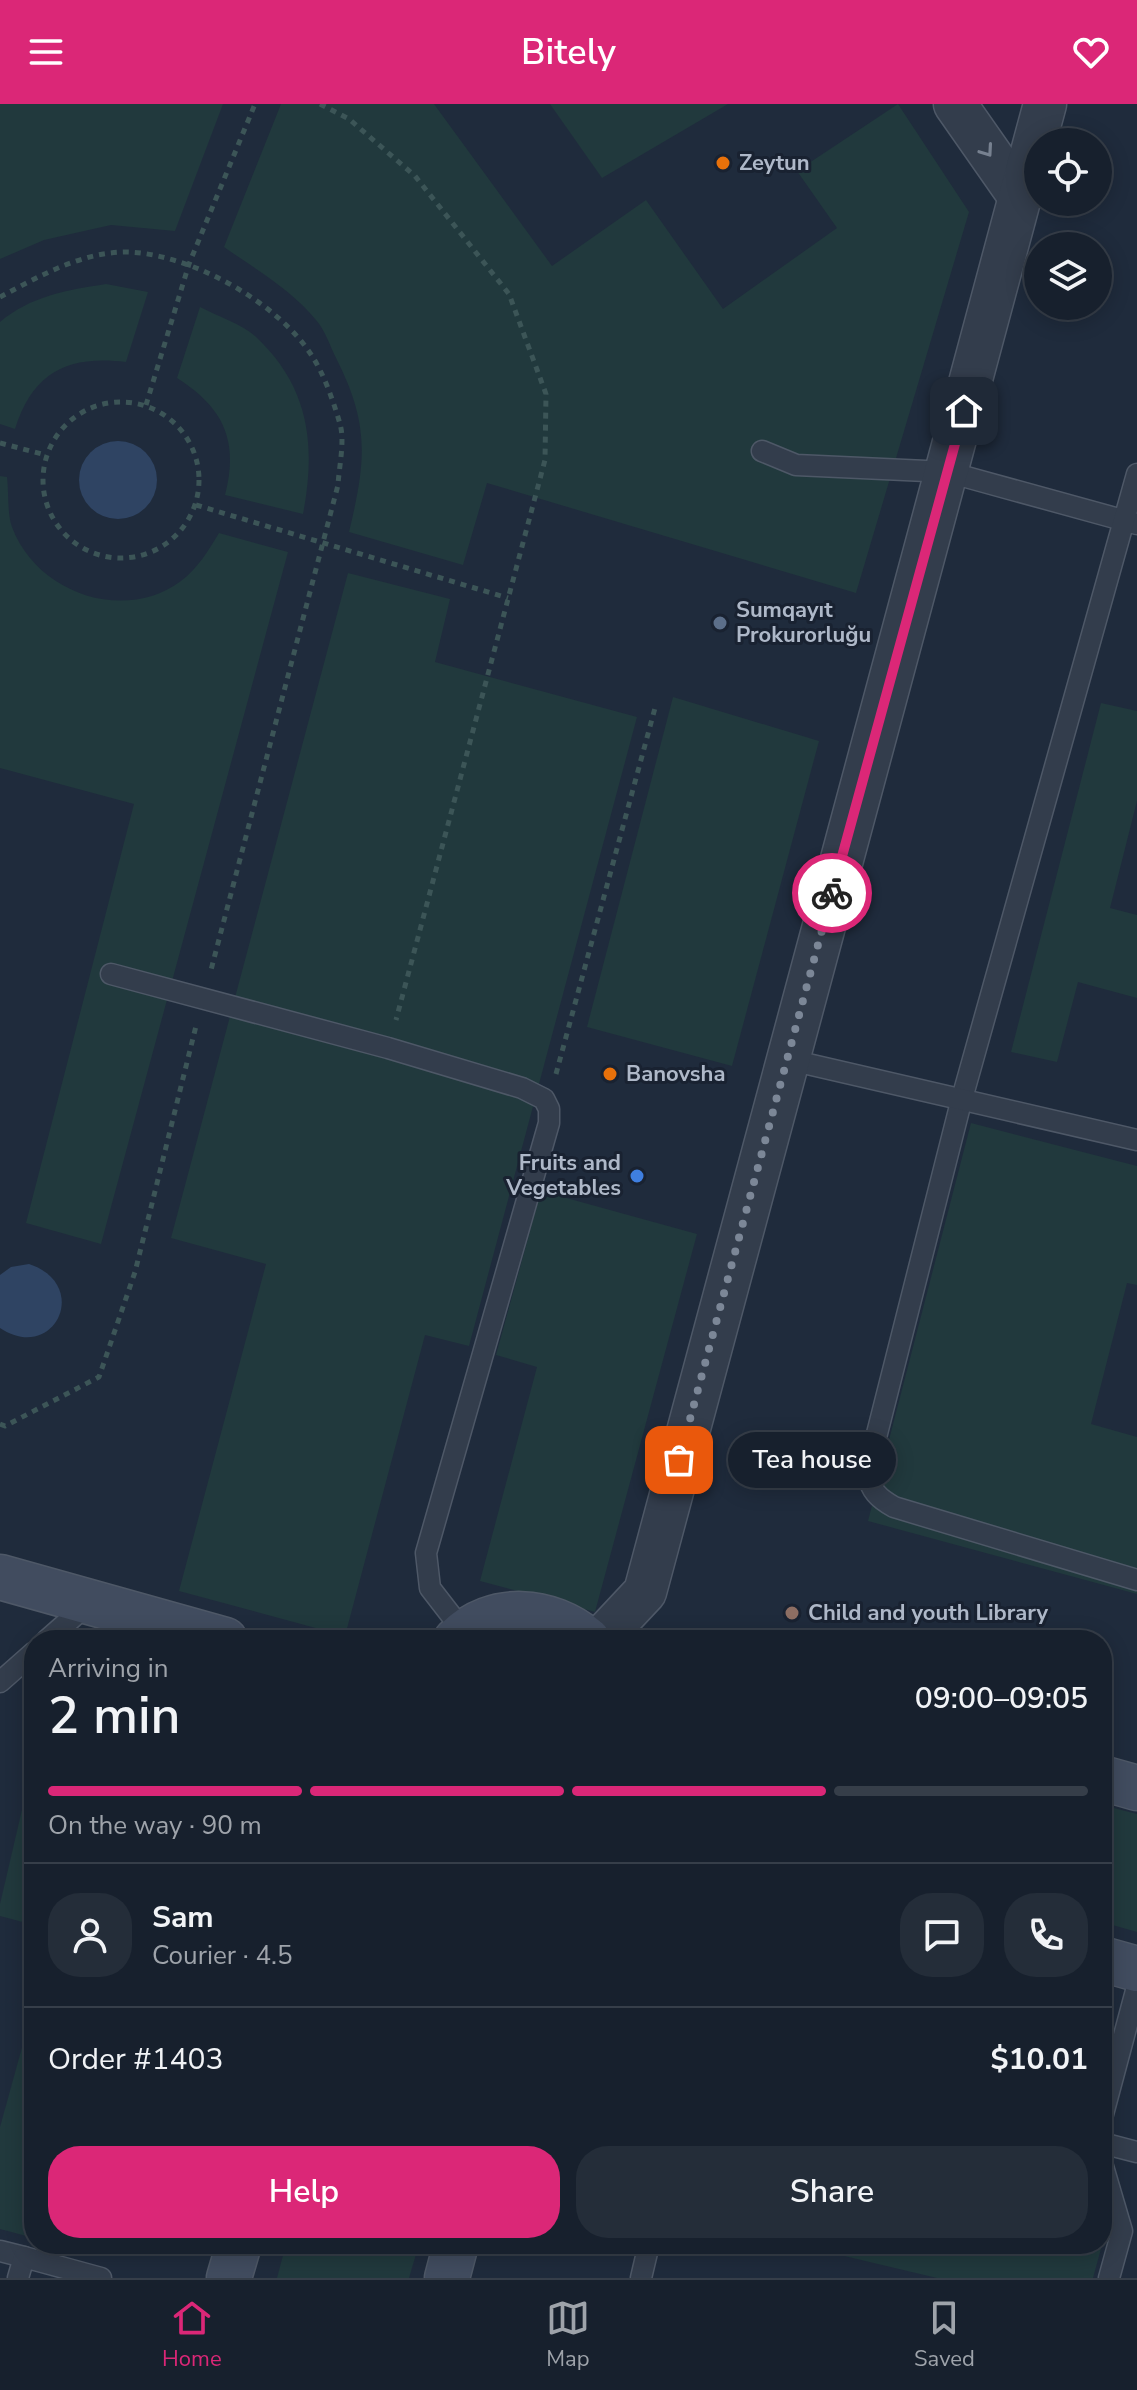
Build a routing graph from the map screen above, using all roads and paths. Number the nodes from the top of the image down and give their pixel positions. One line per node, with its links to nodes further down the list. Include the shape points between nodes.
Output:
1 (255, 104): 6 (path)
2 (320, 104): 17 (path, via 349,119 415,176 509,294 546,394 546,408 545,460)
3 (955, 104): 5 (street, one-way to 5)
4 (1045, 104): 5 (street)
5 (1020, 197): 12 (street)
6 (189, 264): 7 (path, via 125,252 61,265); 8 (path); 16 (path, via 215,274 269,310 312,356 341,427 338,485)
7 (0, 297)
8 (146, 405): 11 (path, via 115,402 85,410 61,429); 14 (path, via 172,420 191,445 200,475)
9 (0, 443): 11 (path)
10 (762, 451): 12 (lane, via 796,465)
11 (46, 455): 14 (path, via 42,486 51,515 70,540 96,555 127,558 157,550 181,532)
12 (948, 472): 15 (lane); 21 (street)
13 (1137, 474): 15 (lane)
14 (196, 505): 16 (path)
15 (1131, 522): 23 (lane)
16 (323, 543): 17 (path)
17 (508, 598): 20 (path)
18 (655, 708): 22 (path)
19 (111, 974): 20 (lane)
20 (388, 1048): 30 (lane, via 522,1088 544,1099 549,1109 426,1553 430,1588)
21 (786, 1059): 23 (lane); 33 (street, via 645,1592)
22 (556, 1076)
23 (961, 1102): 24 (lane); 26 (lane, via 867,1473 870,1487 894,1507)
24 (1137, 1140)
25 (0, 1577): 27 (main road)
26 (1137, 1580)
27 (91, 1601): 28 (lane); 29 (main road)
28 (58, 1630)
29 (191, 1630)
30 (456, 1630)
31 (470, 1630): 32 (main road, via 517,1613 546,1616)
32 (576, 1630)
33 (609, 1630)
34 (24, 1661): 35 (lane)
35 (0, 1682)
36 (1112, 1781): 37 (main road)
37 (1137, 1788)
38 (1112, 1962): 39 (main road)
39 (1137, 1969)
40 (1137, 1987): 41 (lane)
41 (1112, 2081)
42 (1112, 2146): 43 (lane)
43 (1137, 2152)
44 (1112, 2197): 55 (lane, via 1122,2231)
45 (0, 2251): 49 (lane)
46 (236, 2254): 52 (main road)
47 (453, 2254): 53 (main road)
48 (647, 2254): 54 (lane)
49 (24, 2257): 50 (lane); 51 (lane)
50 (18, 2278)
51 (101, 2278)
52 (229, 2278)
53 (447, 2278)
54 (641, 2278)
55 (1109, 2278)

